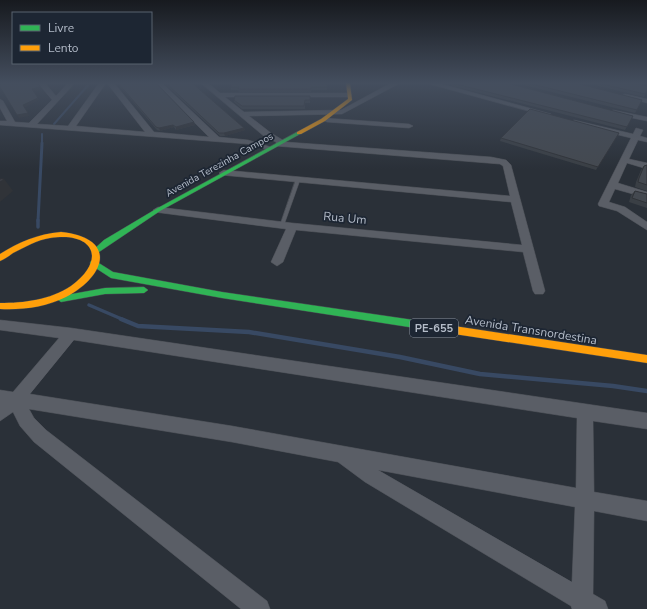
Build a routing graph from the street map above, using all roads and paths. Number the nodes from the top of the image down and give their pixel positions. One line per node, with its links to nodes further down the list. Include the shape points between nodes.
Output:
1 (5, 111): 17 (street)
2 (45, 111): 18 (street)
3 (83, 111): 20 (street)
4 (133, 111): 22 (street)
5 (187, 111): 24 (street)
6 (239, 111): 11 (street)
7 (343, 111): 10 (street)
8 (535, 111): 12 (street)
9 (618, 111): 13 (street)
10 (333, 113): 11 (street); 14 (main road, Avenida Terezinha Campos)
11 (242, 114): 21 (street)
12 (552, 116)
13 (646, 117): 23 (street)
14 (323, 120): 19 (street); 27 (main road, Avenida Terezinha Campos)
15 (567, 120): 23 (street)
16 (0, 123): 17 (street)
17 (12, 124): 18 (street)
18 (31, 125): 20 (street)
19 (409, 126)
20 (70, 129): 22 (street)
21 (268, 134): 26 (street); 27 (street)
22 (152, 135): 24 (street)
23 (636, 137): 25 (street); 29 (street)
24 (217, 140): 26 (street)
25 (647, 140)
26 (248, 142): 28 (street)
27 (280, 143): 28 (main road, Avenida Terezinha Campos); 35 (street, via 498,161 507,165)
28 (270, 148): 31 (main road, Avenida Terezinha Campos)
29 (624, 160): 30 (street); 33 (street)
30 (647, 166)
31 (224, 173): 32 (street); 36 (main road, Avenida Terezinha Campos)
32 (298, 180): 35 (street); 38 (lane)
33 (613, 185): 34 (street); 39 (street, via 603,204 621,209)
34 (647, 195)
35 (514, 199): 43 (street)
36 (158, 210): 37 (main road, Avenida Terezinha Campos); 38 (street, Rua Um)
37 (146, 217): 40 (main road, via 101,238); 44 (main road)
38 (287, 225): 43 (street, Rua Um); 46 (street)
39 (647, 227)
40 (87, 240): 41 (main road, via 65,235); 44 (main road)
41 (29, 242): 42 (main road); 45 (main road)
42 (0, 248)
43 (529, 249): 48 (street)
44 (96, 251): 47 (main road)
45 (0, 258)
46 (277, 262)
47 (94, 263): 49 (main road, Avenida Transnordestina / PE-655, via 111,275); 50 (main road, via 85,277 74,287)
48 (539, 291)
49 (222, 295): 50 (main road, Avenida Transnordestina / PE-655, via 120,290); 56 (main road, Avenida Transnordestina / PE-655)
50 (46, 302): 52 (main road, Avenida Transnordestina)
51 (0, 306): 52 (main road)
52 (13, 307): 53 (main road)
53 (0, 310)
54 (0, 325): 55 (street)
55 (70, 334): 57 (street); 58 (street)
56 (647, 359)
57 (12, 399): 59 (street); 61 (street, via 232,434); 65 (street, via 24,419 40,436)
58 (585, 412): 60 (street); 62 (street)
59 (0, 413)
60 (647, 421)
61 (342, 455): 62 (street); 64 (street, via 370,476)
62 (585, 499): 63 (street); 64 (street)
63 (647, 511)
64 (587, 606)
65 (259, 609)

